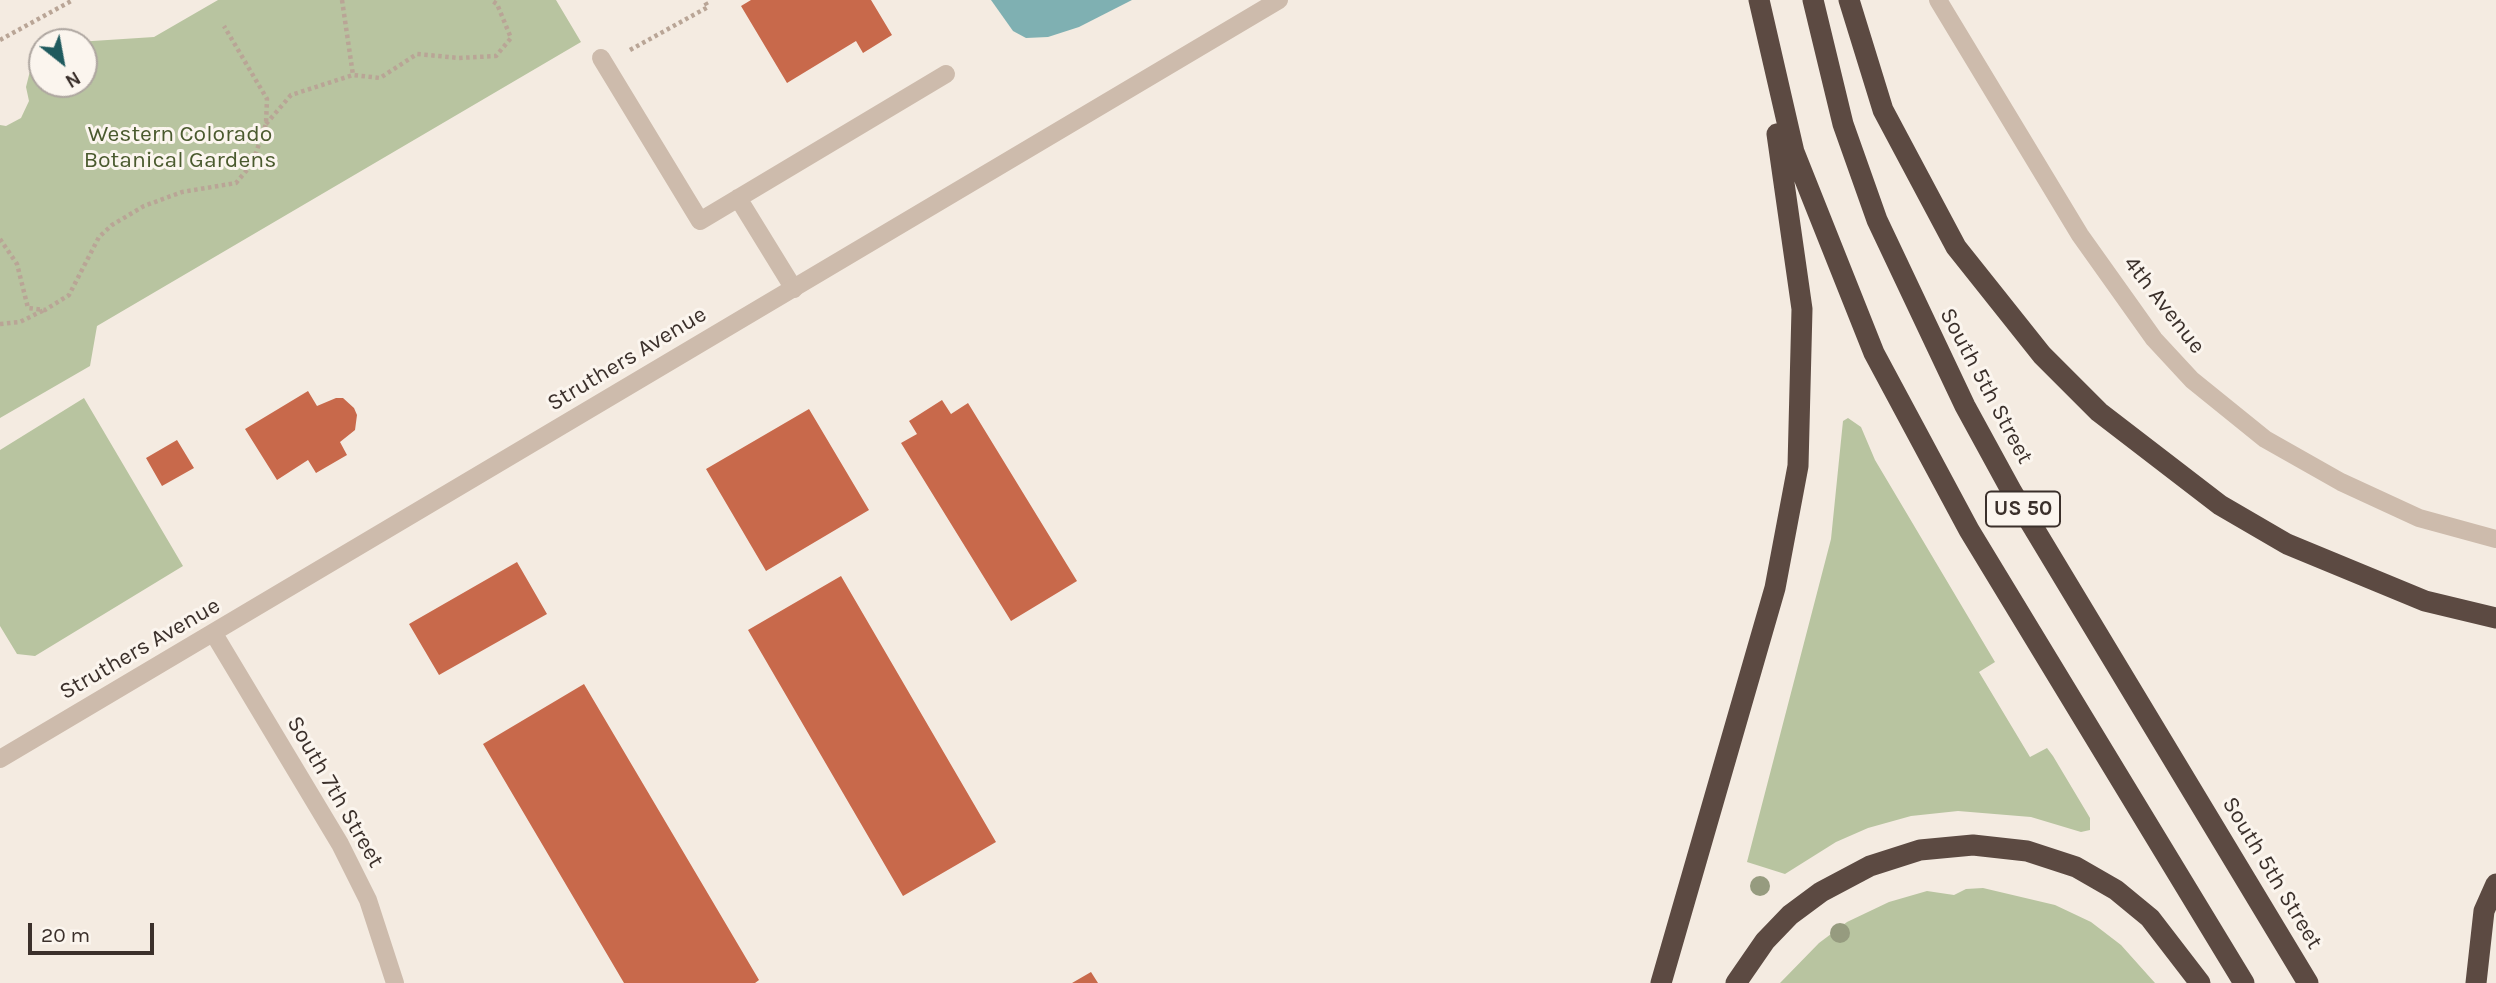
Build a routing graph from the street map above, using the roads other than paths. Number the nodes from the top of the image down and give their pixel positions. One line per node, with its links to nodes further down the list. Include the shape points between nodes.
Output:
1 (1279, 0): 9 (street, Struthers Avenue)
2 (1758, 0): 16 (highway, via 1802,309 1798,466 1771,600); 19 (highway, US 50, via 1794,152 1874,354 1969,530)
3 (1813, 0): 20 (highway, South 5th Street / US 50, via 1843,124 1877,219 1965,406 2012,492)
4 (1849, 0): 11 (highway, via 1883,110 1956,247 2042,355 2099,412 2220,505 2287,544 2425,601)
5 (1938, 0): 10 (street, 4th Avenue, via 2080,235 2154,339 2192,380 2265,439 2341,482 2419,518)
6 (603, 61): 8 (street, via 700,221)
7 (946, 74): 8 (street)
8 (738, 198): 9 (street)
9 (794, 289): 12 (street, Struthers Avenue)
10 (2496, 539)
11 (2496, 618)
12 (214, 634): 13 (street, Struthers Avenue); 15 (street, South 7th Street, via 340,844 368,900)
13 (0, 759)
14 (2496, 884): 21 (highway, via 2484,911)
15 (395, 983)
16 (1661, 983)
17 (1736, 983): 18 (highway, via 1765,941 1821,892 1870,866 1920,850 1973,845 2027,851 2076,867 2116,890 2150,918)
18 (2200, 983)
19 (2244, 983)
20 (2308, 983)
21 (2476, 983)

